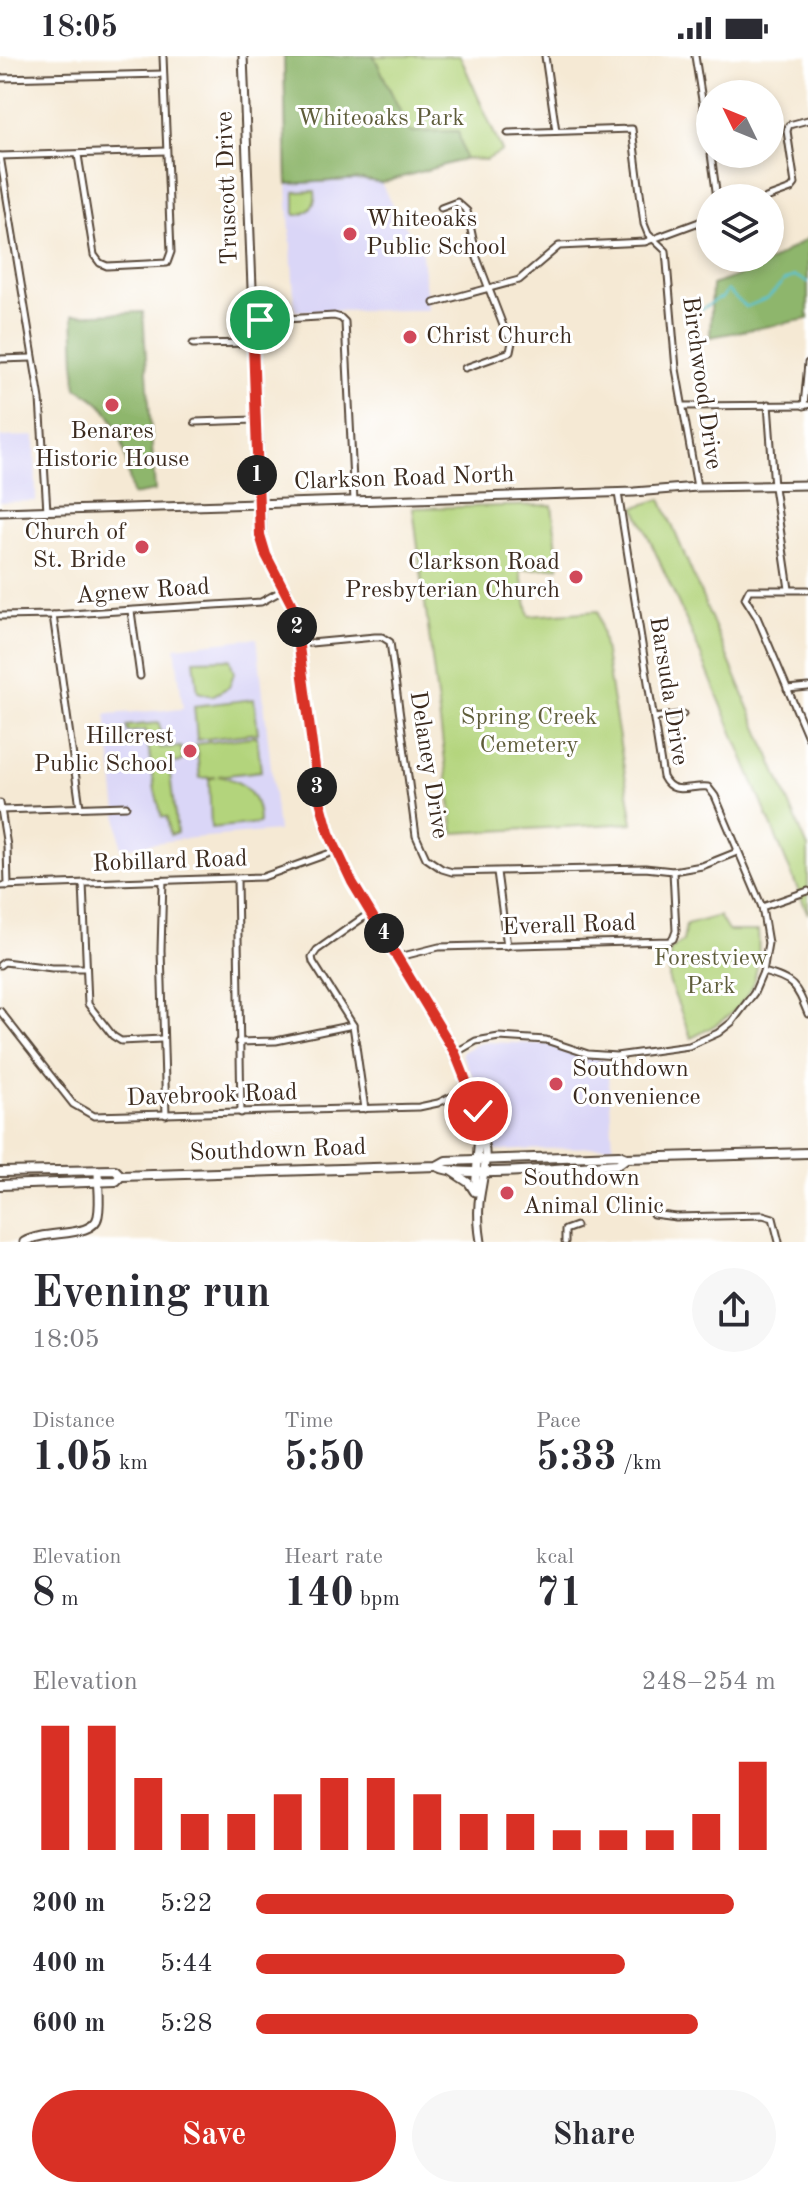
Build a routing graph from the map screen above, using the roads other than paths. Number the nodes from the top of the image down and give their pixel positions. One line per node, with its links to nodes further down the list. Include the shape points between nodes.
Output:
1 (163, 56): 5 (street)
2 (243, 56): 20 (street, Truscott Drive)
3 (545, 56): 9 (street)
4 (695, 56): 7 (street)
5 (163, 74): 6 (street); 11 (street)
6 (0, 78)
7 (699, 80)
8 (808, 120): 14 (street, via 789,125 795,184)
9 (556, 131): 10 (street, Birchwood Drive); 17 (street, Birchwood Drive, via 632,129 644,224)
10 (508, 133)
11 (166, 151): 12 (street); 12 (street, via 171,252 161,265 107,266 97,260)
12 (78, 155): 13 (street)
13 (0, 156): 23 (street)
14 (784, 192)
15 (441, 208): 18 (street, via 457,202 467,211)
16 (696, 223): 17 (street)
17 (653, 240): 18 (street, via 559,246 519,280); 29 (street, Birchwood Drive, via 666,251 676,369)
18 (488, 289): 19 (street); 26 (street, via 513,347)
19 (434, 303)
20 (253, 321): 21 (street, Truscott Drive); 36 (street, via 334,316 345,322)
21 (253, 343): 22 (street); 30 (street, Truscott Drive)
22 (193, 344)
23 (32, 358): 24 (street); 38 (street)
24 (0, 359)
25 (808, 363): 28 (street)
26 (465, 368)
27 (768, 404): 28 (street); 29 (street); 34 (street)
28 (806, 405)
29 (685, 406): 33 (street, Birchwood Drive)
30 (255, 420): 31 (street); 37 (street, Truscott Drive)
31 (195, 422)
32 (808, 485): 34 (street, Clarkson Road North)
33 (697, 487): 34 (street, Clarkson Road North); 35 (street, Clarkson Road North)
34 (774, 487): 41 (street)
35 (618, 493): 36 (street, Clarkson Road North); 51 (street, Barsuda Drive)
36 (354, 501): 37 (street, Clarkson Road North)
37 (258, 503): 38 (street, Clarkson Road North); 40 (street, Truscott Drive, via 262,545)
38 (47, 511): 39 (street, Clarkson Road North)
39 (0, 512)
40 (285, 589): 43 (street, Agnew Road, via 261,602); 46 (street, Truscott Drive)
41 (789, 589): 42 (street); 49 (street, via 749,590 745,598)
42 (808, 590)
43 (131, 611): 44 (street, Agnew Road); 47 (street)
44 (53, 615): 45 (street, Agnew Road); 55 (street)
45 (0, 616)
46 (300, 644): 57 (street, Truscott Drive, via 319,797); 60 (street, Delaney Drive, via 375,637 390,642 419,846 442,869)
47 (140, 676)
48 (808, 687): 49 (street)
49 (787, 689): 52 (street)
50 (683, 714): 51 (street)
51 (654, 718): 58 (street, Barsuda Drive, via 665,782 675,790 708,787)
52 (808, 737)
53 (0, 803): 56 (street)
54 (126, 806): 55 (street)
55 (80, 807): 56 (street)
56 (0, 810): 65 (street)
57 (336, 851): 61 (street, Robillard Road, via 277,874); 68 (street, Truscott Drive)
58 (737, 852): 59 (street, Delaney Drive); 67 (street, Barsuda Drive)
59 (673, 871): 60 (street, Delaney Drive); 69 (street, Everall Road, via 673,939)
60 (497, 872): 69 (street)
61 (237, 879): 62 (street, Robillard Road); 78 (street)
62 (163, 880): 63 (street, Robillard Road); 77 (street)
63 (83, 883): 65 (street, Robillard Road); 72 (street)
64 (0, 886): 65 (street, Robillard Road)
65 (8, 886)
66 (808, 891): 67 (street)
67 (762, 907): 73 (street, Barsuda Drive, via 768,943)
68 (371, 912): 70 (street, Truscott Drive); 76 (street, via 312,957)
69 (507, 946): 70 (street, Everall Road, via 439,947)
70 (399, 957): 79 (street, Truscott Drive)
71 (0, 965): 72 (street)
72 (86, 968): 77 (street, via 88,1004 117,1039)
73 (763, 972): 75 (street, via 790,981); 79 (street, Barsuda Drive, via 732,1022 689,1046 605,1056 546,1040 499,1037 476,1041)
74 (0, 1011): 83 (street, Davebrook Road, via 83,1111 103,1117)
75 (808, 1014)
76 (353, 1025): 78 (street, via 276,1041); 81 (street)
77 (162, 1039): 83 (street)
78 (238, 1042): 82 (street)
79 (455, 1053): 80 (street, Truscott Drive)
80 (470, 1088): 81 (street, Davebrook Road, via 430,1106); 86 (street, Truscott Drive, via 478,1114)
81 (365, 1109): 82 (street, Davebrook Road)
82 (241, 1113): 83 (street, Davebrook Road)
83 (166, 1115)
84 (808, 1153): 86 (main road, Southdown Road)
85 (437, 1166): 86 (main road, Southdown Road, via 446,1161); 88 (main road, Southdown Road); 90 (main road, Southdown Road)
86 (480, 1166): 88 (main road, Southdown Road); 93 (street, Truscott Drive)
87 (98, 1171): 89 (main road, Southdown Road); 90 (main road, Southdown Road, via 115,1170); 91 (street)
88 (451, 1171): 93 (street)
89 (0, 1172)
90 (121, 1176): 91 (main road, Southdown Road)
91 (98, 1183): 92 (main road, Southdown Road); 96 (street, via 98,1217 90,1229 44,1233)
92 (0, 1185)
93 (477, 1196): 97 (street, Truscott Drive)
94 (653, 1214): 99 (street, via 763,1215 773,1218)
95 (576, 1226): 98 (street, via 565,1230)
96 (24, 1242)
97 (481, 1242)
98 (565, 1242)
99 (779, 1242)

